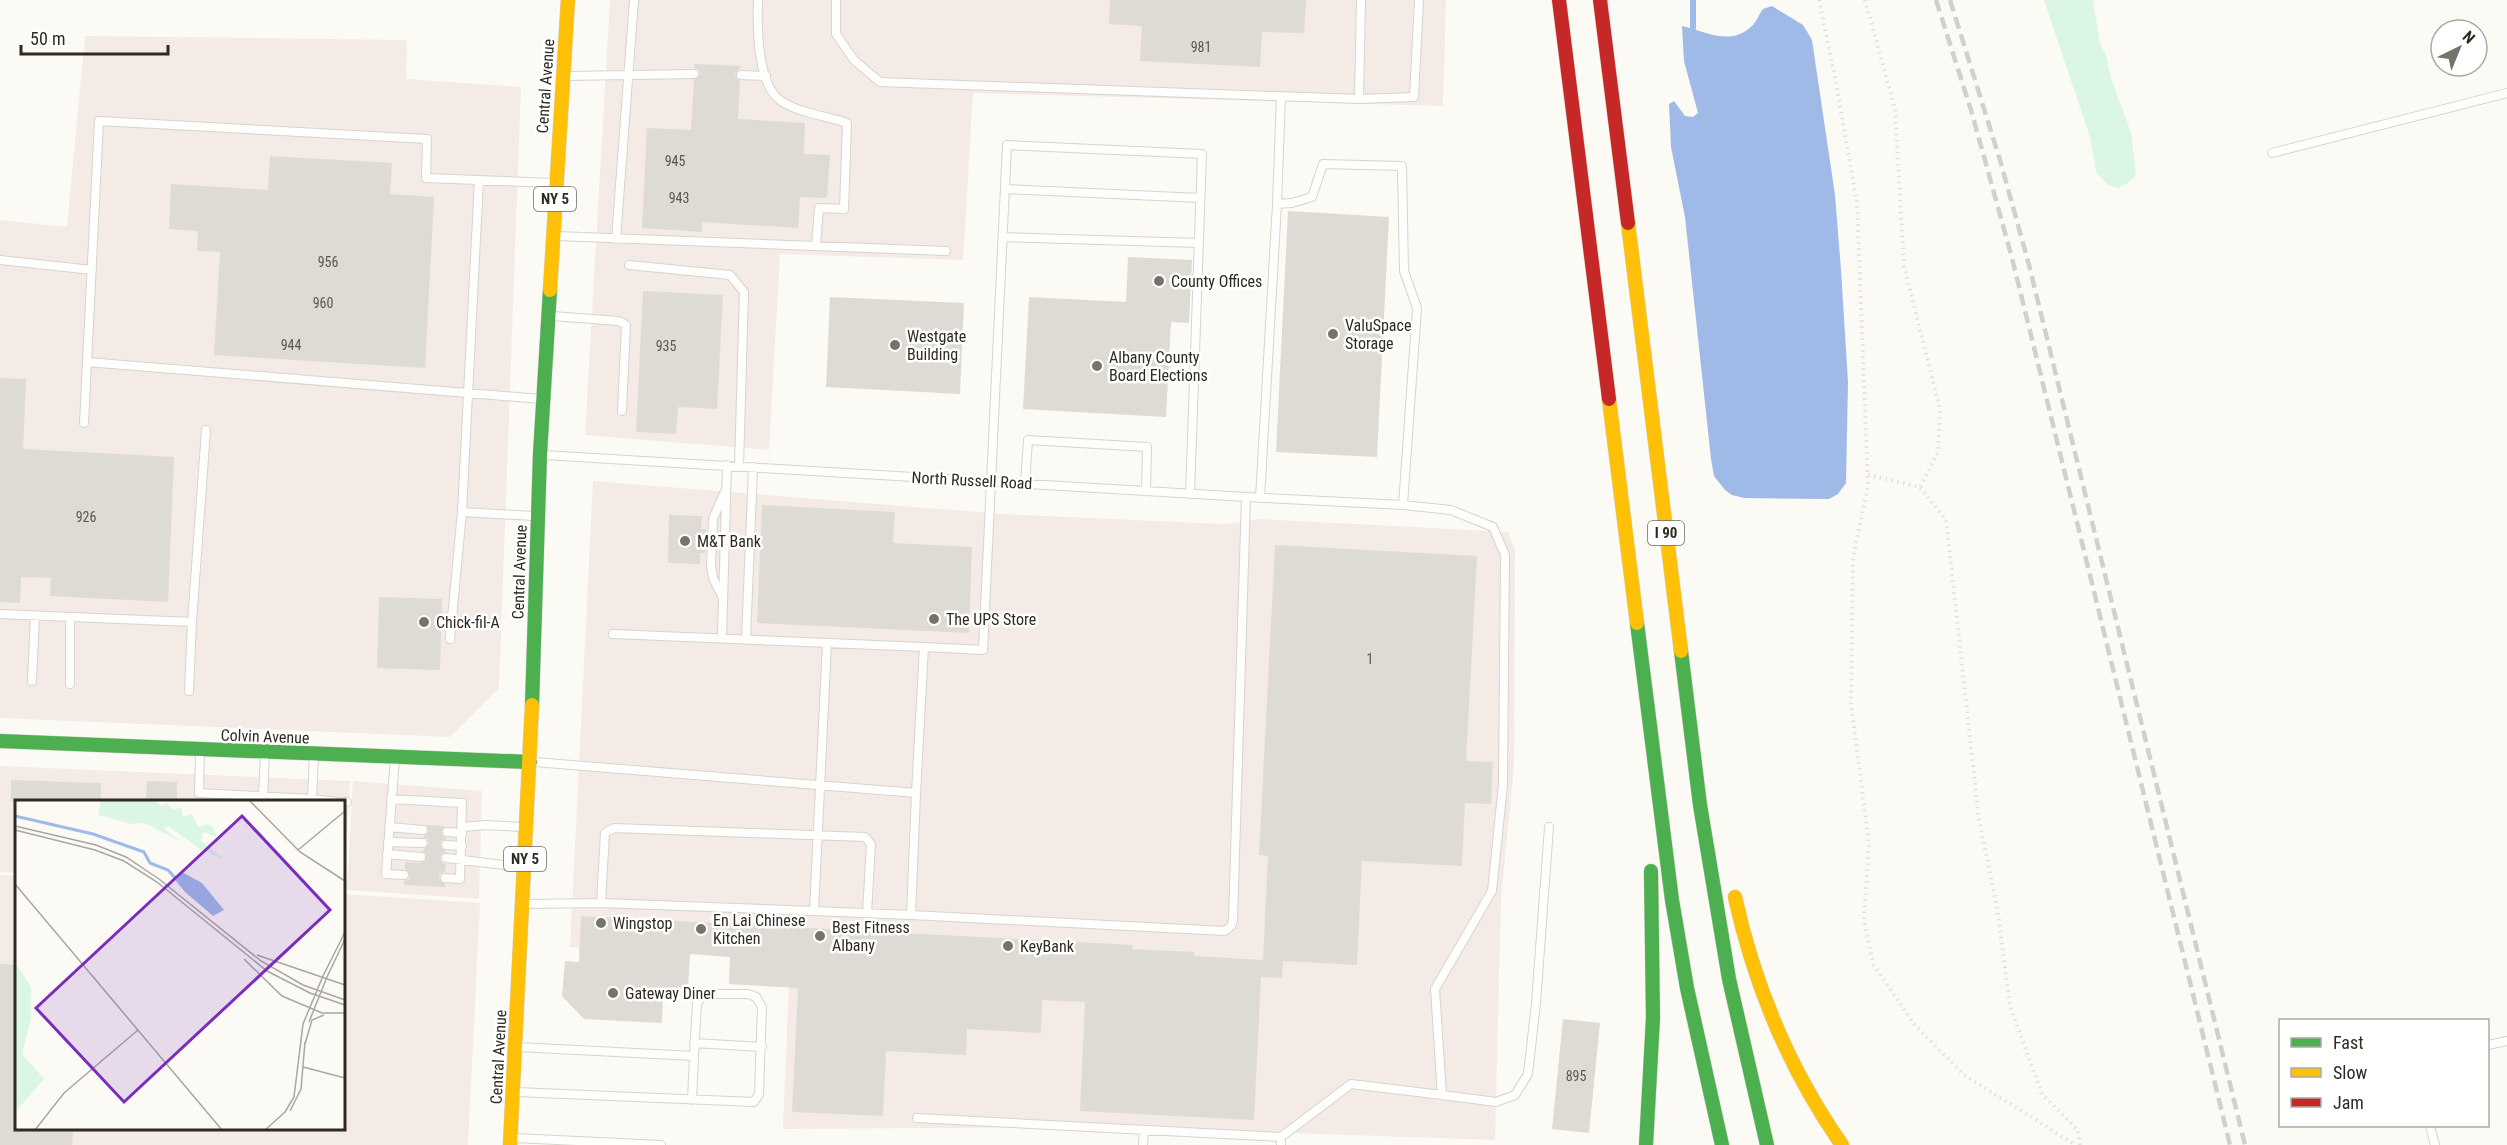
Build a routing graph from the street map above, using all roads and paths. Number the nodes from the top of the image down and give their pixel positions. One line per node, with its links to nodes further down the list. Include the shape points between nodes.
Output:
1 (567, 0): 14 (main road, Central Avenue / NY 5)
2 (634, 0): 12 (lane)
3 (758, 0): 15 (lane, via 757,32)
4 (836, 0): 17 (lane, via 836,34 854,60 880,82)
5 (1361, 0): 18 (lane)
6 (1419, 0): 18 (lane, via 1414,97)
7 (1559, 0): 72 (main road, I 90)
8 (1600, 0): 57 (main road, I 90)
9 (1819, 0): 45 (path, via 1857,203)
10 (1865, 0): 48 (path, via 1895,109 1904,266 1940,409 1938,452)
11 (694, 74): 12 (lane)
12 (629, 75): 14 (lane); 27 (lane)
13 (741, 75): 15 (lane)
14 (562, 76): 21 (main road, Central Avenue / NY 5)
15 (766, 76): 29 (lane, via 780,101 847,123 844,209 819,208)
16 (2507, 93): 19 (lane)
17 (1281, 96): 18 (lane); 24 (lane)
18 (1359, 99)
19 (2272, 153)
20 (479, 180): 21 (lane); 33 (lane, via 426,178 427,139 99,121); 36 (lane)
21 (556, 184): 25 (main road, Central Avenue / NY 5)
22 (1005, 189): 23 (lane); 23 (lane, via 1007,145 1202,154); 26 (lane)
23 (1200, 198): 28 (lane)
24 (1277, 204): 53 (lane); 54 (lane, via 1312,197 1323,164 1402,166 1404,271 1417,308)
25 (553, 236): 27 (lane); 34 (main road, Central Avenue / NY 5)
26 (1003, 237): 28 (lane); 46 (lane)
27 (616, 238): 29 (lane)
28 (1199, 243): 51 (lane)
29 (816, 245): 30 (lane)
30 (946, 251)
31 (0, 260): 33 (lane)
32 (629, 265): 43 (lane, via 730,275 744,292)
33 (92, 270): 35 (lane)
34 (549, 315): 37 (main road, Central Avenue / NY 5); 38 (lane, via 619,321 626,325)
35 (87, 362): 36 (lane); 39 (lane)
36 (468, 393): 37 (lane); 55 (lane)
37 (544, 399): 41 (main road, Central Avenue / NY 5)
38 (622, 411)
39 (84, 423)
40 (206, 430): 62 (lane)
41 (540, 454): 42 (lane, North Russell Road); 56 (main road, Central Avenue / NY 5)
42 (727, 465): 43 (lane, North Russell Road); 49 (lane)
43 (739, 466): 44 (lane, North Russell Road)
44 (753, 467): 46 (lane, North Russell Road); 66 (lane)
45 (1868, 475): 48 (path); 131 (path, via 1853,557 1851,703 1869,844 1864,920 1873,964 1914,1024 1964,1075)
46 (992, 480): 47 (lane, North Russell Road); 68 (lane, via 983,650)
47 (1025, 483): 50 (lane, North Russell Road); 50 (lane, via 1028,440 1147,447)
48 (1920, 487): 131 (path, via 1946,520 1979,820 1997,907 2010,1006 2042,1094 2078,1130)
49 (726, 488): 58 (lane); 58 (lane, via 713,519 711,569)
50 (1146, 491): 51 (lane, North Russell Road)
51 (1190, 494): 52 (lane, North Russell Road)
52 (1246, 497): 53 (lane, North Russell Road); 110 (lane, via 1233,920 1229,928 1220,931)
53 (1260, 498): 54 (lane, North Russell Road)
54 (1403, 505): 118 (lane, North Russell Road, via 1451,510 1493,527 1505,555 1503,785 1492,891 1435,989)
55 (462, 512): 56 (lane); 65 (lane)
56 (538, 516): 78 (main road, Central Avenue / NY 5)
57 (1671, 573): 79 (main road); 129 (main road, I 90, via 1713,893)
58 (723, 600): 64 (lane)
59 (0, 614): 60 (lane)
60 (35, 616): 61 (lane); 69 (lane)
61 (70, 617): 62 (lane); 70 (lane)
62 (192, 622): 71 (lane)
63 (614, 634): 64 (lane)
64 (722, 638): 66 (lane)
65 (450, 639)
66 (746, 640): 67 (lane)
67 (827, 643): 68 (lane); 80 (lane)
68 (924, 647): 81 (lane)
69 (32, 681)
70 (70, 684)
71 (189, 691)
72 (1648, 723): 92 (main road); 128 (main road, I 90, via 1684,966)
73 (0, 741): 74 (main road, Colvin Avenue)
74 (200, 750): 75 (main road, Colvin Avenue); 82 (lane, via 199,793)
75 (265, 753): 76 (main road, Colvin Avenue); 82 (lane)
76 (314, 754): 77 (main road, Colvin Avenue); 84 (lane)
77 (395, 758): 78 (main road, Colvin Avenue); 83 (lane)
78 (530, 762): 80 (lane); 87 (main road, Central Avenue / NY 5)
79 (1709, 767)
80 (820, 784): 81 (lane); 91 (lane)
81 (916, 793): 110 (lane)
82 (263, 796): 84 (lane)
83 (391, 799): 85 (lane); 89 (lane, via 462,803)
84 (312, 800)
85 (389, 827): 88 (lane); 93 (lane)
86 (1548, 827): 118 (lane, via 1528,1074 1515,1095 1496,1102)
87 (527, 828): 89 (lane, via 486,825); 102 (main road, Central Avenue / NY 5)
88 (423, 830)
89 (462, 830): 90 (lane); 96 (lane)
90 (447, 832)
91 (819, 835): 106 (lane, via 610,828 604,836); 108 (lane); 109 (lane, via 863,836 870,841)
92 (1651, 839)
93 (388, 842): 94 (lane); 97 (lane)
94 (423, 843)
95 (446, 845): 96 (lane)
96 (462, 846): 100 (lane)
97 (387, 854): 98 (lane); 103 (lane, via 386,874)
98 (421, 856)
99 (446, 858): 100 (lane)
100 (461, 860): 102 (lane); 104 (lane, via 460,879)
101 (1651, 862): 127 (main road, via 1653,1018)
102 (525, 867): 107 (main road, Central Avenue / NY 5)
103 (404, 875)
104 (445, 878)
105 (1732, 881): 130 (main road, via 1751,964 1777,1034 1800,1082)
106 (601, 903): 107 (lane); 108 (lane)
107 (523, 904): 114 (main road, Central Avenue / NY 5)
108 (814, 911): 109 (lane)
109 (867, 914): 110 (lane)
110 (911, 915)
111 (2507, 1041): 113 (lane)
112 (694, 1042): 115 (lane); 115 (lane, via 701,997 748,994 762,1004); 116 (lane)
113 (2489, 1045)
114 (515, 1047): 116 (lane); 117 (main road, Central Avenue / NY 5)
115 (762, 1047): 119 (lane, via 759,1094 755,1101)
116 (693, 1056): 119 (lane)
117 (513, 1092): 119 (lane); 123 (main road, Central Avenue / NY 5)
118 (1442, 1095): 124 (lane, via 1352,1084)
119 (692, 1100)
120 (917, 1118): 122 (lane)
121 (2430, 1127): 132 (lane)
122 (1144, 1130): 124 (lane); 126 (lane)
123 (510, 1141): 125 (lane)
124 (1281, 1141)
125 (661, 1145)
126 (1143, 1145)
127 (1646, 1145)
128 (1722, 1145)
129 (1767, 1145)
130 (1842, 1145)
131 (2078, 1145)
132 (2435, 1145)

